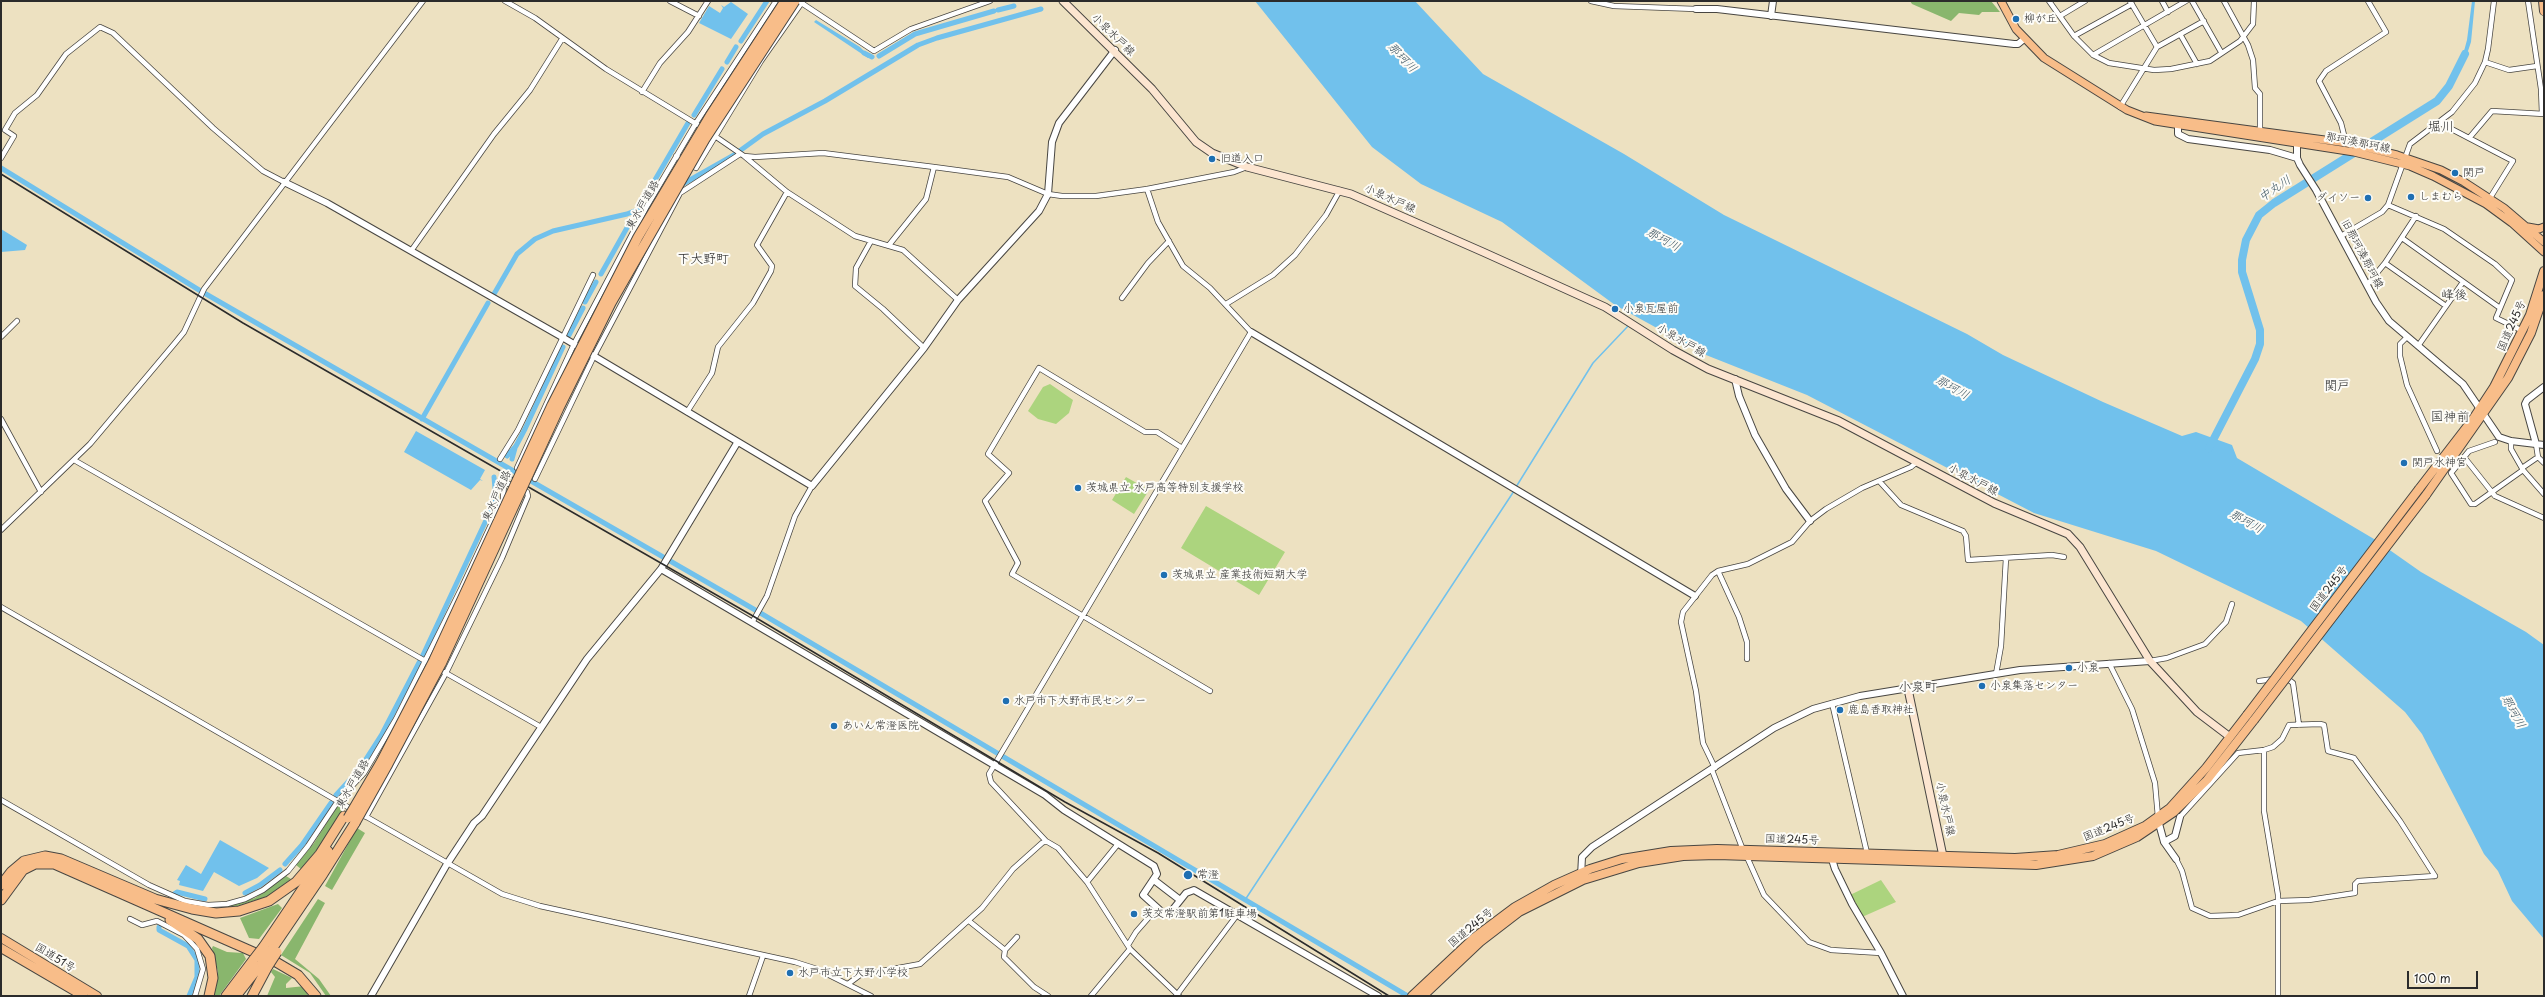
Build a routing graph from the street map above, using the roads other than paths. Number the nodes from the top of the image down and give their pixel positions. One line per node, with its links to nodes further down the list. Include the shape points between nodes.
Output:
1 (423, 1): 65 (street)
2 (505, 1): 36 (street, via 535,18)
3 (670, 1): 28 (street)
4 (708, 1): 28 (street)
5 (776, 1): 51 (street)
6 (785, 1): 164 (highway, 東水戸道路, bridge, via 698,134 604,299 434,660)
7 (990, 1): 23 (street, via 911,29 874,51)
8 (1063, 1): 39 (main road, 小泉水戸線)
9 (1591, 1): 25 (street, via 1614,6)
10 (1773, 1): 29 (street)
11 (2001, 1): 37 (main road, 那珂湊那珂線)
12 (2049, 1): 30 (street)
13 (2085, 1): 30 (street)
14 (2162, 1): 27 (street)
15 (2186, 1): 27 (street)
16 (2192, 1): 31 (street)
17 (2224, 1): 35 (street)
18 (2254, 1): 35 (street, via 2253,24)
19 (2368, 1): 57 (street, via 2386,32 2326,71 2319,81 2341,123)
20 (2494, 1): 42 (street)
21 (2528, 1): 44 (street)
22 (2543, 1): 26 (highway)
23 (800, 2): 54 (street); 164 (highway, 東水戸道路, bridge, via 705,139 615,296 559,408 441,664)
24 (2131, 2): 32 (street); 34 (street)
25 (1696, 9): 29 (street)
26 (2544, 11)
27 (2168, 12): 32 (street)
28 (699, 16): 46 (street, via 660,63)
29 (1771, 16): 37 (street, via 2014,44 2018,44)
30 (2060, 16): 34 (street)
31 (2204, 21): 33 (street); 40 (street)
32 (2144, 26): 38 (street); 41 (street)
33 (2180, 34): 38 (street); 43 (street)
34 (2074, 36): 41 (street)
35 (2244, 36): 40 (street); 53 (street, via 2253,60 2255,88 2260,94)
36 (562, 38): 46 (street); 83 (street, via 530,90 494,134)
37 (2024, 38): 47 (main road, 那珂湊那珂線, via 2055,66)
38 (2157, 47): 45 (street)
39 (1115, 50): 64 (main road, 小泉水戸線, via 1196,142 1218,156); 69 (street, via 1058,123 1052,142)
40 (2221, 52): 43 (street, via 2210,61)
41 (2093, 55): 45 (street, via 2109,63)
42 (2485, 62): 44 (street, via 2509,70); 50 (street, via 2475,82)
43 (2197, 64): 45 (street, via 2164,70)
44 (2537, 66): 48 (street)
45 (2144, 70): 47 (street)
46 (642, 92): 51 (street)
47 (2120, 107): 49 (main road, 那珂湊那珂線)
48 (2543, 114): 55 (street, via 2492,111)
49 (2143, 116): 52 (main road, 那珂湊那珂線, via 2154,121); 53 (main road, 那珂湊那珂線, via 2157,115)
50 (2440, 122): 55 (street); 62 (street, via 2410,144)
51 (696, 123): 54 (street); 59 (street)
52 (2178, 125): 56 (main road, 那珂湊那珂線); 61 (street, via 2178,134 2188,139 2270,150)
53 (2260, 131): 57 (main road, 那珂湊那珂線)
54 (715, 136): 58 (street); 59 (street, via 696,168)
55 (2470, 137): 70 (street, via 2512,162)
56 (2297, 143): 61 (street); 62 (main road, 那珂湊那珂線)
57 (2344, 143): 62 (main road, 那珂湊那珂線, via 2381,150)
58 (739, 154): 63 (street, via 823,153); 68 (street); 75 (street, via 680,193)
59 (676, 156): 73 (street)
60 (1, 158): 65 (street, via 14,136 5,130 15,113 37,95 66,54 100,27 114,33 262,171)
61 (2297, 158): 77 (street, 旧那珂湊那珂線)
62 (2404, 160): 70 (main road, 那珂湊那珂線, via 2441,170); 71 (street); 84 (main road, 那珂湊那珂線, via 2486,204)
63 (934, 167): 69 (street, via 1008,177); 82 (street, via 926,199)
64 (1247, 167): 66 (street, via 1234,172); 67 (main road, 小泉水戸線)
65 (284, 182): 83 (street, via 327,203); 121 (street, via 202,292 184,332)
66 (1147, 189): 69 (street, via 1096,196); 80 (street, via 1158,222)
67 (1340, 190): 93 (street, via 1326,215 1295,255 1273,275); 106 (main road, 小泉水戸線, via 1597,303 1688,358)
68 (787, 192): 79 (street, via 855,236); 108 (street, via 756,245 772,266 772,271 753,302 718,347 712,372)
69 (1048, 194): 92 (street, via 1039,211)
70 (2490, 198): 74 (main road, 那珂湊那珂線)
71 (2388, 205): 72 (street); 77 (street, via 2377,217)
72 (2416, 216): 78 (street); 95 (street, via 2462,240 2512,280)
73 (641, 218): 75 (street); 102 (street)
74 (2526, 226): 76 (main road, via 2539,229); 81 (main road, 那珂湊那珂線)
75 (661, 227): 105 (street)
76 (2544, 227)
77 (2341, 236): 89 (street, 旧那珂湊那珂線)
78 (2402, 238): 85 (street); 88 (street)
79 (870, 241): 82 (street); 104 (street, via 856,268 855,286 884,309)
80 (1169, 241): 91 (street, via 1148,263); 93 (street, via 1183,266 1197,275)
81 (2544, 242)
82 (889, 245): 92 (street, via 911,256)
83 (411, 251): 100 (street)
84 (2544, 252)
85 (2385, 263): 89 (street); 94 (street)
86 (2544, 271): 97 (highway, 国道245号)
87 (593, 275): 100 (street)
88 (2463, 282): 94 (street); 95 (street)
89 (2367, 285): 101 (street, 旧那珂湊那珂線, via 2384,316)
90 (2544, 295): 109 (highway, 国道245号, via 2522,352)
91 (1122, 298)
92 (958, 300): 104 (street)
93 (1226, 304): 98 (street)
94 (2446, 306): 103 (street)
95 (2500, 308): 97 (street, via 2496,318)
96 (17, 321): 99 (street)
97 (2523, 330): 109 (highway, 国道245号)
98 (1250, 332): 116 (street); 139 (street)
99 (1, 337)
100 (562, 337): 102 (street); 120 (street, via 518,430)
101 (2407, 337): 103 (street, 旧那珂湊那珂線); 117 (street, via 2400,344 2400,356 2407,385)
102 (574, 344): 105 (street); 124 (street)
103 (2418, 346): 109 (street, 旧那珂湊那珂線, via 2454,374)
104 (924, 348): 128 (street)
105 (594, 356): 108 (street); 126 (street)
106 (1735, 379): 122 (main road, 小泉水戸線, via 1839,421); 133 (street, via 1755,435 1786,489)
107 (2544, 387): 114 (street, via 2525,404)
108 (687, 412): 113 (street)
109 (2482, 412): 111 (street, 旧那珂湊那珂線, via 2496,434); 156 (highway, 国道245号, bridge, via 2419,489); 165 (highway, 国道245号, bridge, via 2426,495 2207,780)
110 (1, 419): 129 (street)
111 (2511, 441): 114 (street); 125 (street, via 2511,449)
112 (2495, 442): 118 (street, via 2475,448)
113 (737, 443): 128 (street); 137 (street)
114 (2536, 444): 115 (street); 119 (street)
115 (2544, 445)
116 (1182, 448): 142 (street); 142 (street, via 1156,432 1145,432 1039,368 988,454 1009,473 985,501 1018,563 1012,574)
117 (2437, 451)
118 (2464, 456): 130 (street); 130 (street, via 2451,476 2471,504)
119 (2538, 457): 123 (street); 125 (street)
120 (500, 459)
121 (74, 460): 129 (street); 144 (street)
122 (1916, 462): 127 (street); 146 (main road, 小泉水戸線, via 1994,503 2072,537)
123 (2544, 463)
124 (517, 468)
125 (2523, 469): 130 (street); 131 (street)
126 (535, 479)
127 (1880, 482): 133 (street, via 1862,488); 136 (street, via 1901,506 1963,532 1966,536 1968,560)
128 (812, 486): 143 (street, via 786,538 759,613)
129 (41, 492): 134 (street)
130 (2491, 493): 132 (street)
131 (2544, 494)
132 (2544, 518)
133 (1810, 521): 138 (street, via 1792,542 1748,564)
134 (1, 530)
135 (2064, 557): 136 (street, via 2052,555)
136 (2006, 558): 149 (street, via 2001,646)
137 (662, 569): 143 (street); 155 (street, via 587,659)
138 (1718, 571): 139 (street); 145 (street, via 1739,617 1747,642)
139 (1695, 596): 159 (street, via 1682,612 1681,622 1697,697 1703,743)
140 (2232, 604): 146 (street, via 2226,622 2206,644 2167,658)
141 (1, 607): 161 (street)
142 (1083, 615): 152 (street); 158 (street)
143 (753, 622): 158 (street)
144 (423, 659): 148 (street); 148 (street, via 500,505 504,483 511,483 527,492 528,496 502,558); 161 (street, via 396,720 364,773)
145 (1747, 659)
146 (2150, 660): 147 (street); 156 (main road, 小泉水戸線, via 2197,712)
147 (2109, 663): 149 (street); 165 (street, via 2132,709 2155,784)
148 (446, 673): 155 (street); 162 (street)
149 (1996, 674): 151 (street)
150 (2258, 681): 154 (street, via 2284,677 2290,679)
151 (1908, 689): 153 (street); 172 (main road, 小泉水戸線)
152 (1210, 691)
153 (1832, 702): 159 (street, via 1774,728); 170 (street)
154 (2300, 725): 157 (street, via 2288,725 2282,739); 182 (street, via 2324,725 2328,751 2354,758 2400,821 2435,876 2358,881 2355,884 2355,893 2309,900)
155 (541, 727): 174 (street)
156 (2230, 737): 165 (highway, 国道245号, via 2193,784)
157 (2264, 750): 163 (street, via 2243,751 2234,756); 182 (street, via 2264,811)
158 (994, 765): 166 (street, via 988,779); 168 (street)
159 (1713, 769): 169 (street); 175 (street, via 1592,847 1582,856)
160 (1, 800): 161 (street, via 160,891 185,901 208,905 236,902 271,884 288,871)
161 (338, 801): 162 (street)
162 (366, 817): 174 (street)
163 (2180, 817): 167 (street, via 2175,836)
164 (349, 819): 179 (highway, via 306,872 288,889 269,901 239,911 216,912 192,909); 192 (highway, 東水戸道路); 192 (highway, 東水戸道路, via 324,878)
165 (2158, 821): 167 (street); 172 (highway, 国道245号, via 2107,851 2062,862 2022,865)
166 (1046, 841): 177 (street, via 1064,854); 187 (street, via 1013,869)
167 (2164, 842): 173 (street)
168 (1118, 844): 176 (street, via 1154,866 1157,874); 177 (street)
169 (1745, 853): 171 (highway, 国道245号); 175 (highway, 国道245号, via 1671,858); 194 (street, via 1764,895 1809,942 1831,950)
170 (1866, 853): 171 (highway, 国道245号); 172 (highway, 国道245号)
171 (1831, 856): 172 (highway, 国道245号); 194 (street, via 1852,904)
172 (1944, 859)
173 (2176, 859): 182 (street, via 2182,871 2190,905 2204,915 2238,915)
174 (447, 864): 195 (street, via 502,894 540,906); 208 (street)
175 (1581, 876): 214 (highway, 国道245号, via 1541,891 1496,920); 215 (highway, 国道245号, via 1500,925)
176 (1154, 880): 181 (street); 183 (street, via 1143,895)
177 (1087, 882): 190 (street)
178 (1, 885): 179 (highway, via 24,861 45,856 61,859)
179 (155, 899): 207 (highway, via 165,907 297,969 308,976)
180 (1, 900): 184 (highway, via 22,870 35,864 49,863 116,890)
181 (1180, 900): 183 (street, via 1170,913 1164,913); 185 (street, via 1186,893 1194,890)
182 (2278, 901): 217 (street)
183 (1156, 908): 190 (street, via 1136,932)
184 (161, 912): 202 (highway, via 195,936 206,948 214,972); 206 (highway, via 288,969 308,984)
185 (1237, 915): 198 (street); 213 (street)
186 (130, 919): 201 (street, via 142,924 157,921 184,935 197,948 203,970)
187 (969, 921): 193 (street); 197 (street, via 920,964 860,975)
188 (1017, 937): 193 (street)
189 (1, 938): 200 (highway, 国道51号)
190 (1129, 947): 198 (street); 212 (street)
191 (1, 948): 199 (highway, 国道51号)
192 (271, 949): 196 (highway, 東水戸道路, bridge); 196 (highway, bridge)
193 (1005, 950): 211 (street, via 1004,957 1034,987)
194 (1881, 953): 216 (street)
195 (763, 956): 197 (street, via 775,956 817,969); 209 (street)
196 (261, 962): 203 (highway, 東水戸道路); 204 (highway, 東水戸道路); 205 (highway)
197 (848, 984): 210 (street)
198 (1176, 994)
199 (83, 996)
200 (97, 996)
201 (195, 996)
202 (209, 996)
203 (226, 996)
204 (236, 996)
205 (252, 996)
206 (316, 996)
207 (321, 996)
208 (371, 996)
209 (749, 996)
210 (871, 996)
211 (1048, 996)
212 (1091, 996)
213 (1378, 996)
214 (1412, 996)
215 (1423, 996)
216 (1903, 996)
217 (2278, 996)

